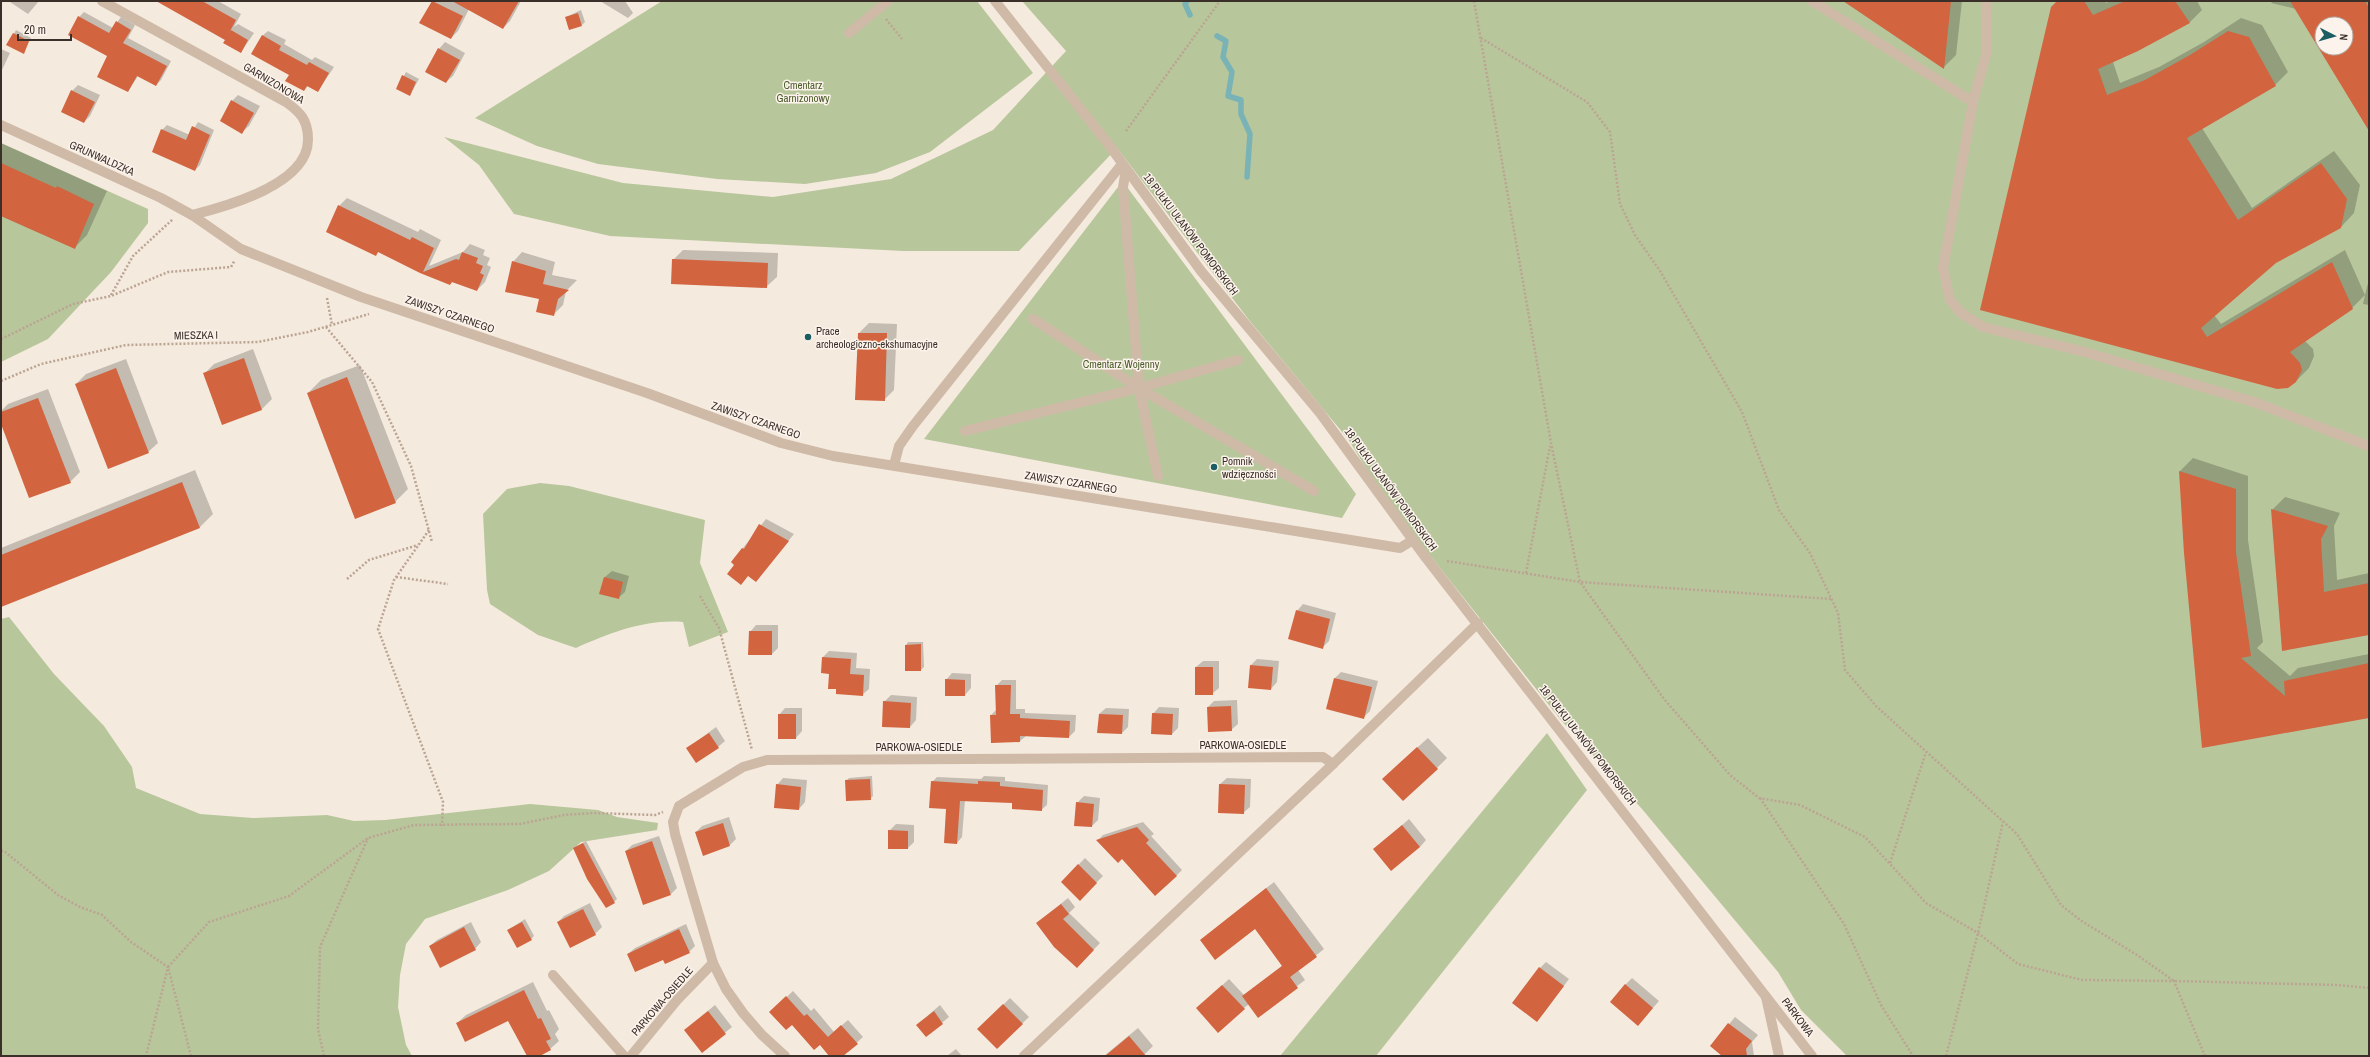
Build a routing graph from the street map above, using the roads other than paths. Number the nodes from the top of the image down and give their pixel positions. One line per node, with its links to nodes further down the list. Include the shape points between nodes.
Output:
1 (102, 1): 10 (street, GARNIZONOWA, via 286,102 302,114 308,130 308,145 303,161 292,173 282,182 224,207)
2 (888, 1): 6 (street)
3 (995, 1): 9 (street, 18 PUŁKU UŁANÓW POMORSKICH)
4 (1812, 1): 7 (street)
5 (1986, 1): 7 (street, via 1987,51)
6 (849, 33)
7 (1973, 102): 15 (street, via 1943,268 1950,300 1961,313 1983,327 2081,351 2254,402)
8 (1, 125): 10 (street, GRUNWALDZKA, via 161,198)
9 (1124, 167): 13 (street, via 1123,186); 16 (street, via 913,426 899,446); 19 (street, 18 PUŁKU UŁANÓW POMORSKICH, via 1201,271 1320,413)
10 (192, 215): 16 (street, ZAWISZY CZARNEGO, via 241,249 361,298 646,393 780,443 833,456)
11 (1033, 319): 13 (street)
12 (1238, 360): 13 (street)
13 (1139, 388): 14 (street); 17 (street); 18 (street)
14 (965, 431)
15 (2369, 446)
16 (894, 465): 19 (street, ZAWISZY CZARNEGO, via 1400,548)
17 (1158, 476)
18 (1314, 491)
19 (1413, 540): 20 (street, 18 PUŁKU UŁANÓW POMORSKICH)
20 (1478, 623): 21 (street); 24 (street, 18 PUŁKU UŁANÓW POMORSKICH)
21 (1333, 764): 22 (street, PARKOWA-OSIEDLE, via 1323,757 756,762 743,767 679,806 673,822); 28 (street)
22 (713, 963): 26 (street, PARKOWA-OSIEDLE, via 677,1000); 27 (street, via 726,989 743,1013)
23 (553, 975): 25 (street)
24 (1765, 993): 29 (street); 30 (street, PARKOWA)
25 (624, 1056)
26 (631, 1056)
27 (785, 1056)
28 (1024, 1056)
29 (1779, 1056)
30 (1812, 1056)

